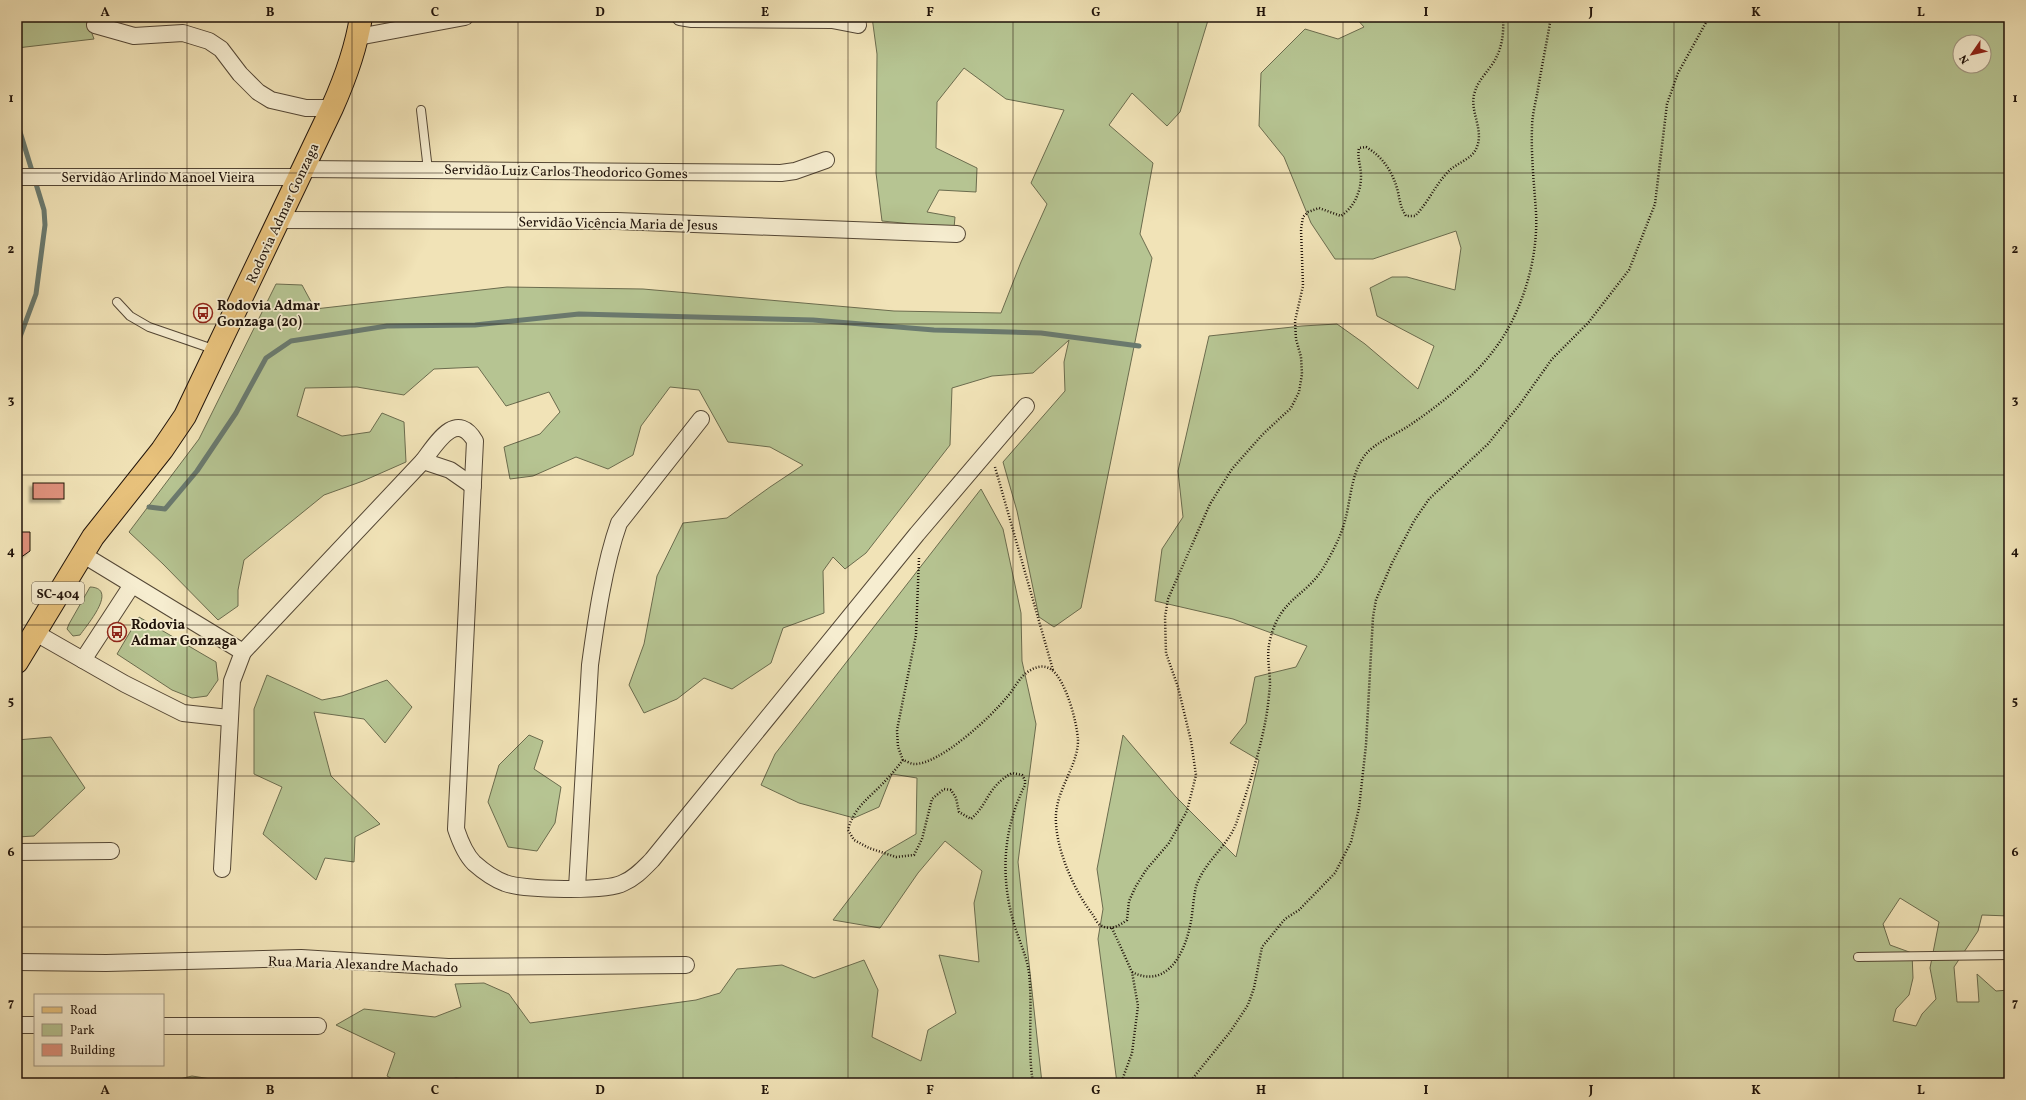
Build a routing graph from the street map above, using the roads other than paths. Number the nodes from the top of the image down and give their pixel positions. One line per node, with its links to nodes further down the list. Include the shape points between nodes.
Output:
1 (465, 17): 5 (street)
2 (680, 17): 4 (street, via 832,20)
3 (95, 25): 6 (street, via 134,36 183,33 209,41 221,50 258,92 271,100 306,108)
4 (858, 25)
5 (359, 27): 6 (main road, Rodovia Admar Gonzaga / SC-404, via 351,59)
6 (332, 108): 10 (main road, Rodovia Admar Gonzaga / SC-404)
7 (421, 110): 9 (lane)
8 (826, 160): 9 (street, Servidão Luiz Carlos Theodorico Gomes, via 782,173)
9 (428, 170): 10 (street, Servidão Luiz Carlos Theodorico Gomes)
10 (301, 173): 11 (street, Servidão Arlindo Manoel Vieira); 12 (main road, Rodovia Admar Gonzaga / SC-404)
11 (18, 177)
12 (279, 220): 13 (street, Servidão Vicência Maria de Jesus, via 617,221); 15 (main road, Rodovia Admar Gonzaga / SC-404)
13 (957, 234)
14 (117, 302): 15 (lane, via 130,316 149,327)
15 (217, 351): 20 (main road, Rodovia Admar Gonzaga / SC-404, via 175,432)
16 (1026, 406): 30 (street, via 917,534 652,860 622,884 609,888)
17 (700, 419): 30 (street, via 619,523 614,538 590,665)
18 (423, 461): 19 (street, via 450,470); 19 (street, via 450,430 462,428 469,431 475,441); 23 (street)
19 (473, 486): 30 (street, via 456,829 463,848 473,862 505,884 523,888)
20 (82, 554): 21 (street); 22 (main road, Rodovia Admar Gonzaga / SC-404)
21 (132, 585): 23 (street); 24 (street)
22 (34, 632): 24 (street); 25 (main road, Rodovia Admar Gonzaga / SC-404)
23 (243, 652): 26 (street, via 232,681)
24 (84, 660): 26 (street, via 183,713)
25 (17, 662)
26 (229, 718): 29 (street)
27 (111, 851): 28 (street)
28 (17, 852)
29 (222, 869)
30 (577, 888)
31 (2009, 955): 32 (lane)
32 (1858, 957)
33 (17, 962): 34 (street, Rua Maria Alexandre Machado, via 106,963 301,958 448,967)
34 (686, 965)
35 (17, 1025): 36 (street)
36 (34, 1025)
37 (164, 1026): 38 (street)
38 (318, 1026)

